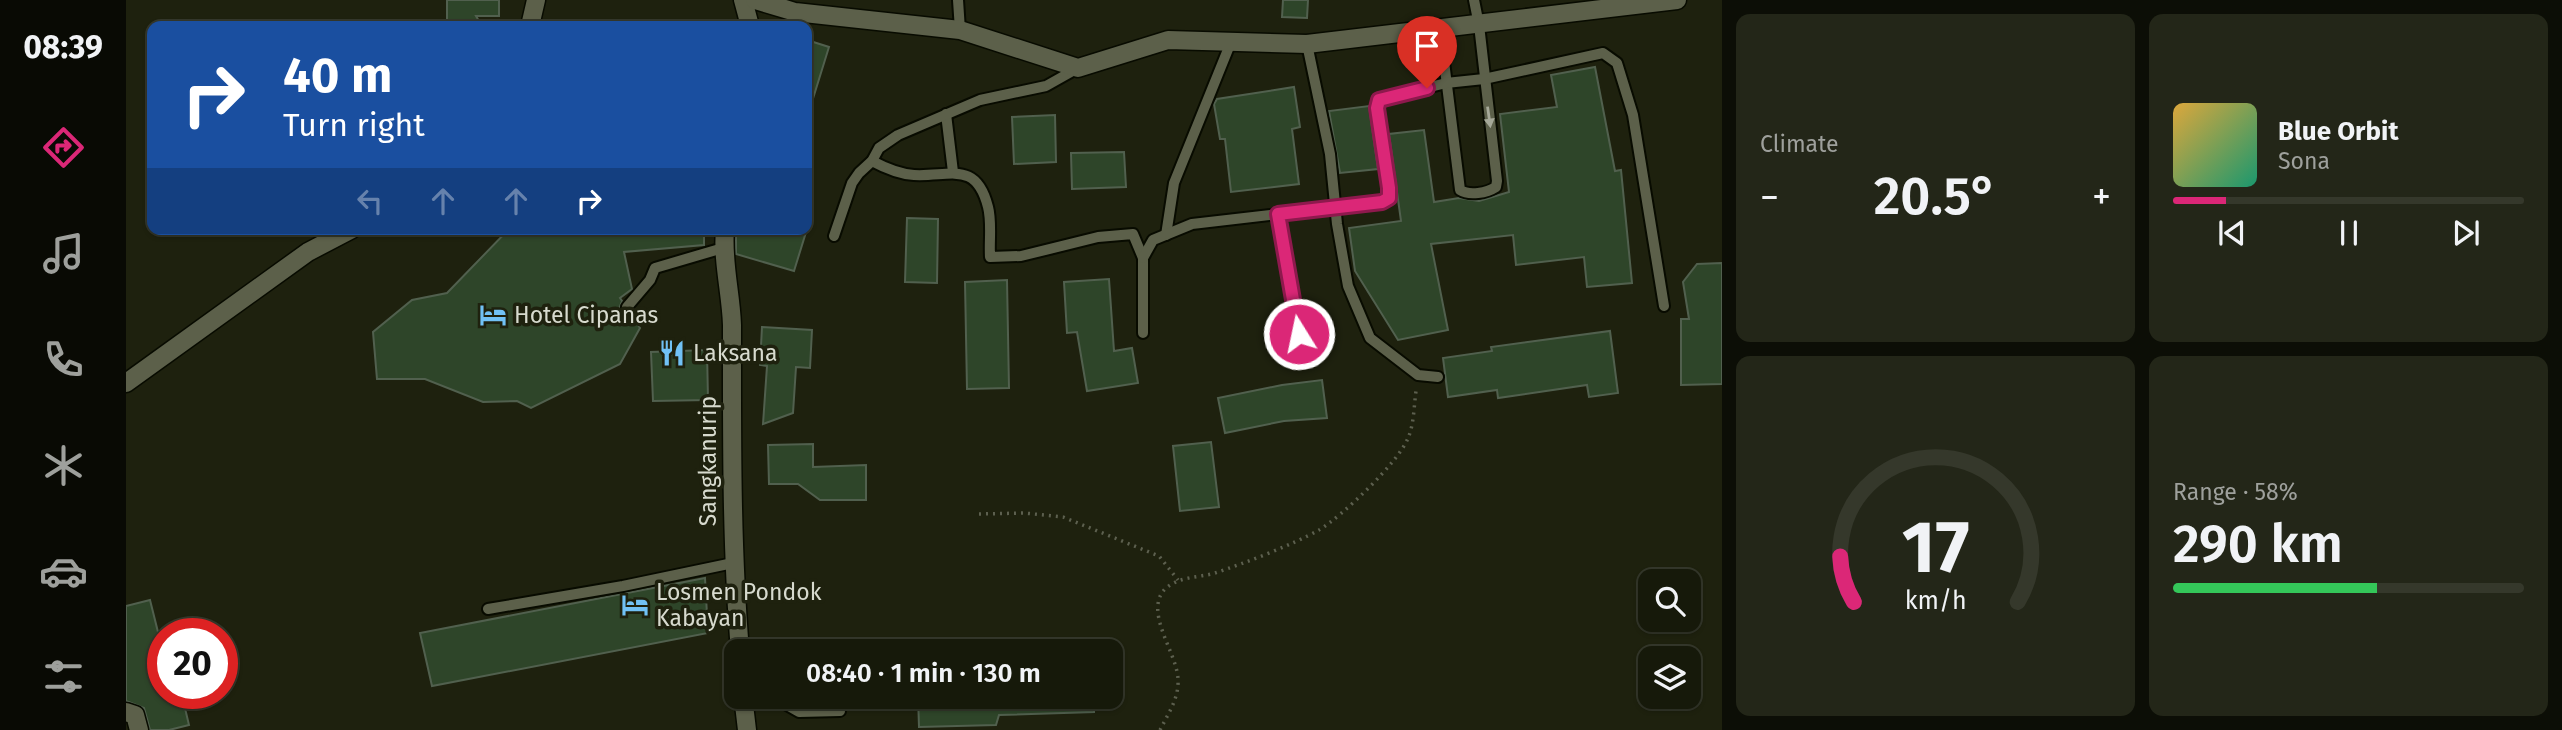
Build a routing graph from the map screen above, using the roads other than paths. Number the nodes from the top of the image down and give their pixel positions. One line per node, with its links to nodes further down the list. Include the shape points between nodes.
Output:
1 (536, 0): 8 (street)
2 (743, 0): 9 (street)
3 (755, 0): 7 (street)
4 (958, 0): 12 (lane)
5 (1474, 0): 10 (lane)
6 (1677, 0): 10 (street)
7 (790, 19): 12 (street)
8 (531, 21)
9 (749, 21)
10 (1479, 25): 11 (street); 16 (lane)
11 (1440, 29): 14 (street); 17 (lane)
12 (960, 30): 15 (street)
13 (1231, 43): 14 (street); 15 (street, via 1168,40); 25 (lane, via 1174,183)
14 (1307, 44): 21 (lane)
15 (1078, 68): 18 (lane, via 1046,86 980,100)
16 (1484, 79): 17 (lane); 17 (lane, one-way to 17, via 1497,181 1493,190 1470,193 1460,190); 29 (lane, via 1603,53 1617,63 1633,115)
17 (1446, 83): 21 (lane, via 1379,100 1389,198)
18 (946, 114): 19 (lane, via 898,135 879,148); 20 (lane)
19 (872, 161): 20 (lane, via 910,175); 26 (lane, via 852,183)
20 (953, 172): 28 (lane, via 964,173 980,185 989,209 990,257 1021,256 1090,238 1133,234)
21 (1337, 208): 22 (lane); 33 (lane, via 1348,286 1370,338 1418,375)
22 (1278, 214): 25 (lane, via 1192,224); 32 (lane)
23 (341, 235): 34 (street, via 308,252)
24 (724, 235): 27 (street, Sangkanurip)
25 (1166, 235): 28 (lane, via 1153,240)
26 (834, 236)
27 (723, 248): 30 (lane, via 655,268); 35 (street, Sangkanurip, via 732,312)
28 (1143, 258): 31 (lane)
29 (1664, 306)
30 (627, 307)
31 (1143, 333)
32 (1304, 358)
33 (1437, 377)
34 (126, 383)
35 (733, 563): 36 (lane); 37 (street, Sangkanurip)
36 (488, 609)
37 (739, 639)
38 (745, 709): 43 (street)
39 (794, 709): 40 (lane)
40 (841, 710)
41 (126, 712): 42 (street, via 135,715)
42 (139, 730)
43 (747, 730)

